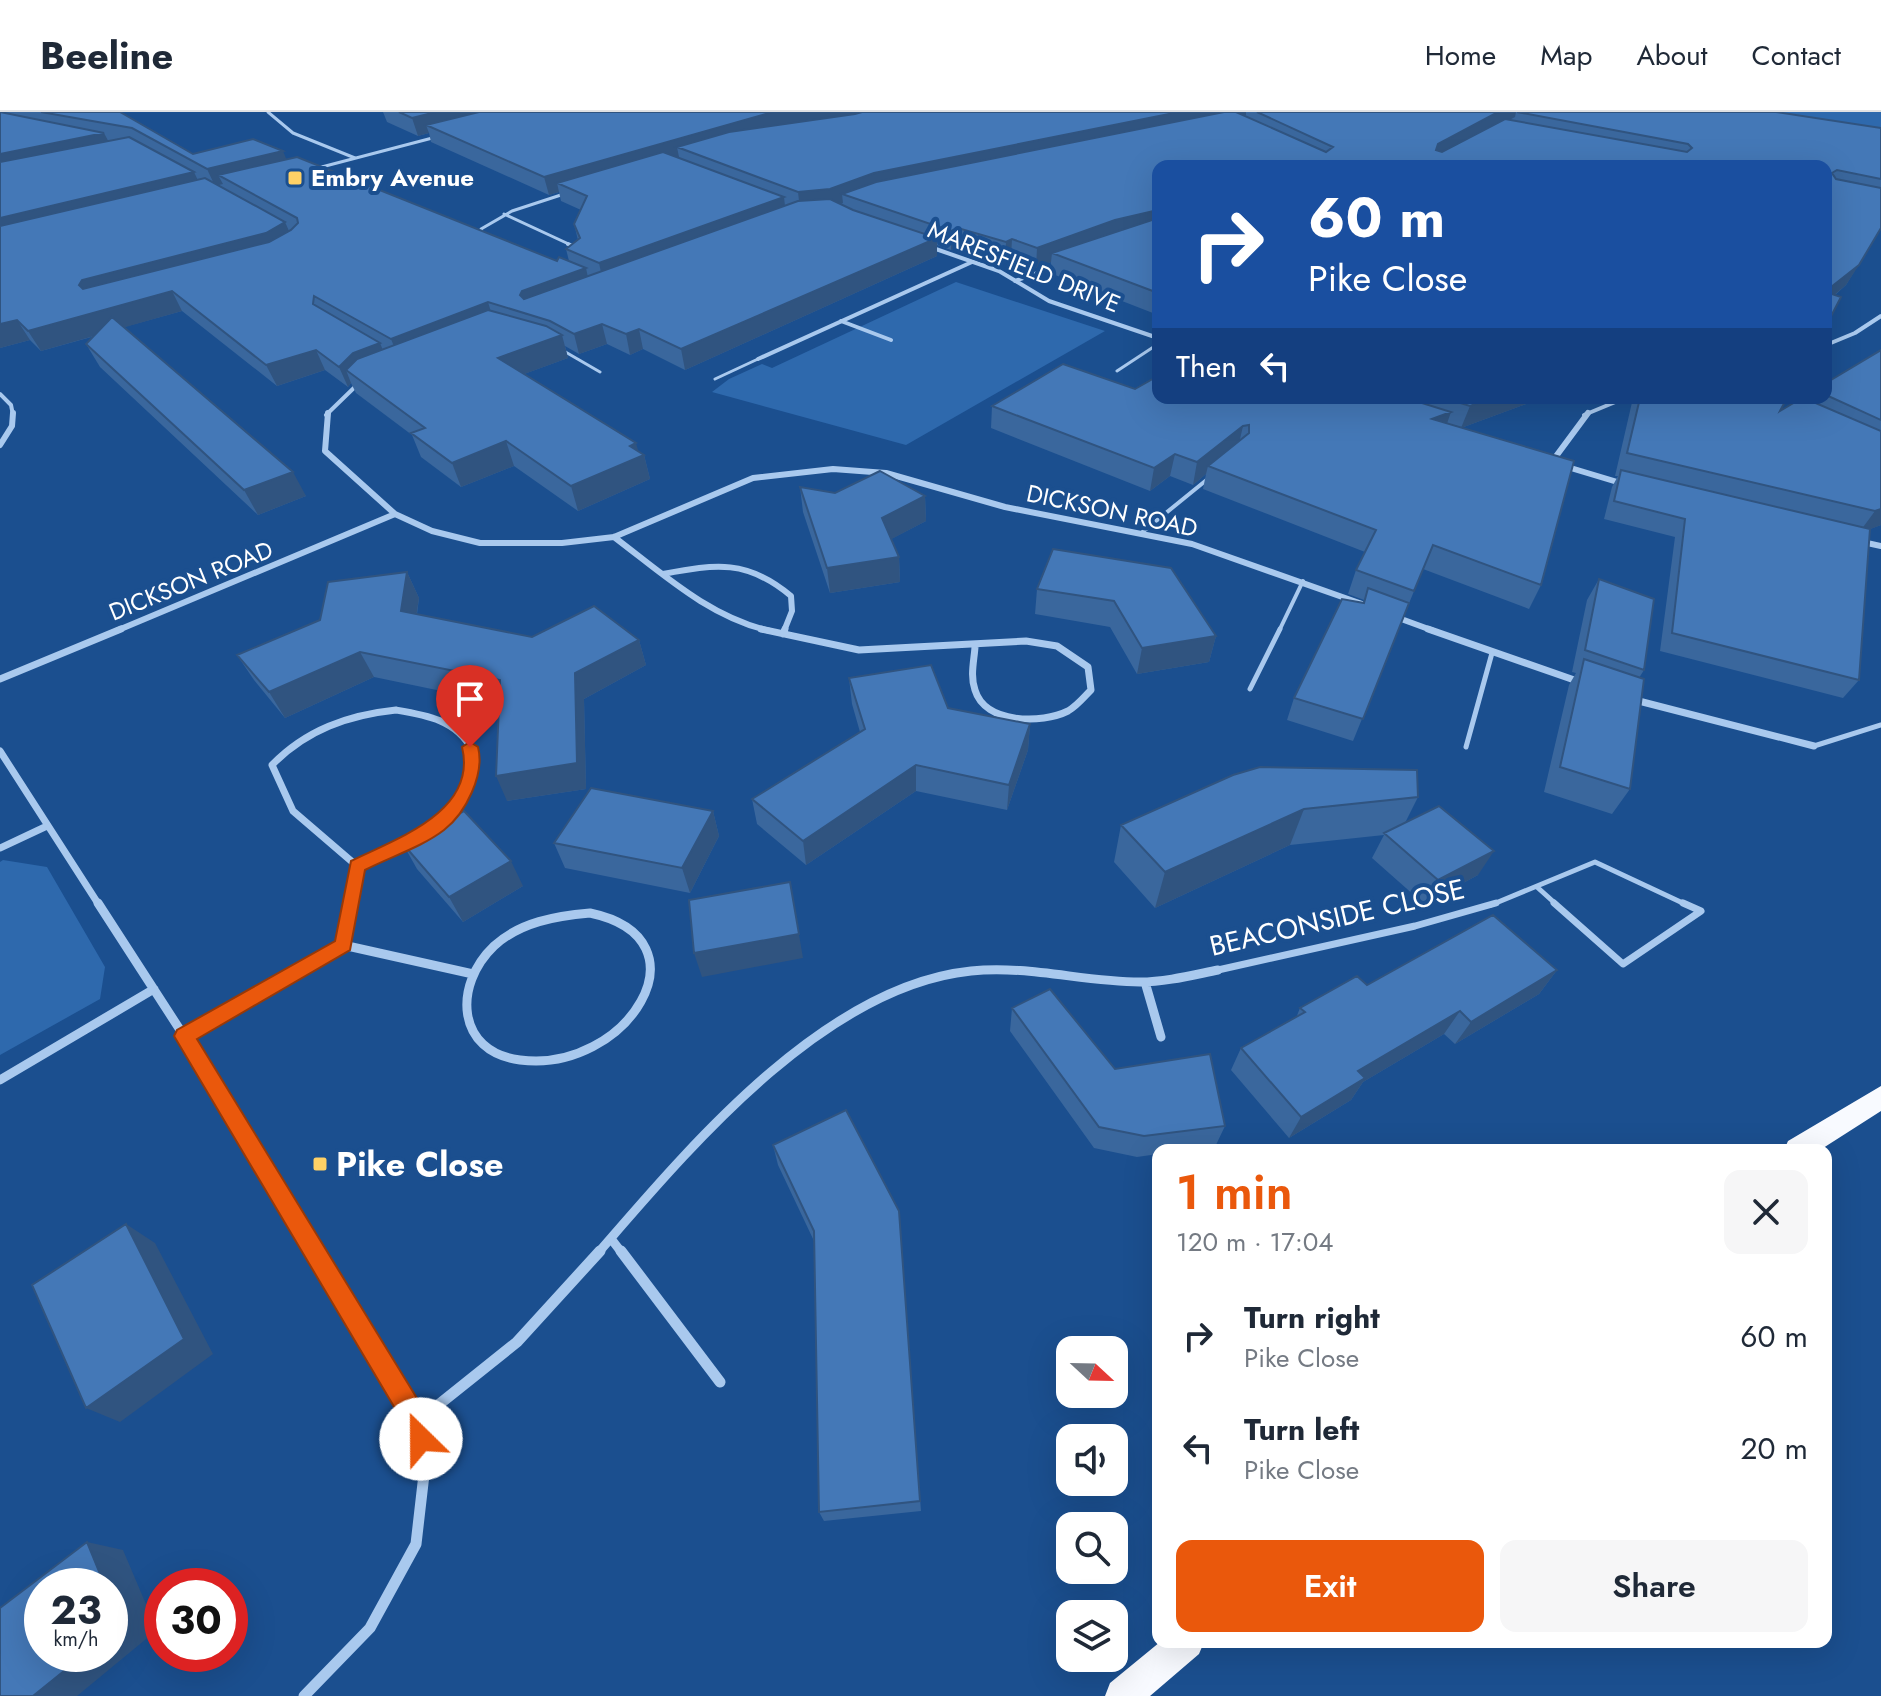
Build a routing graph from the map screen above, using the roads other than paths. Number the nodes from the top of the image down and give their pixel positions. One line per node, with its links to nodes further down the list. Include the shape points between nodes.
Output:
1 (268, 112): 3 (street, via 293,133)
2 (445, 135): 3 (street)
3 (356, 158): 4 (street)
4 (314, 169)
5 (571, 192): 6 (street)
6 (504, 214): 7 (street, via 481,229 481,235); 9 (street, via 578,247 580,254)
7 (495, 241)
8 (921, 244): 11 (street, MARESFIELD DRIVE)
9 (574, 258)
10 (1071, 259): 12 (street)
11 (973, 262): 12 (street, MARESFIELD DRIVE); 14 (street)
12 (1015, 281): 15 (street, MARESFIELD DRIVE, via 1049,301)
13 (1881, 316): 17 (street)
14 (841, 321): 16 (street); 20 (street)
15 (1152, 339)
16 (891, 340)
17 (1832, 343)
18 (554, 345): 22 (lane)
19 (1152, 345): 21 (lane)
20 (758, 359): 24 (lane)
21 (1117, 371)
22 (600, 372)
23 (364, 378): 32 (street, DICKSON ROAD, via 326,415 325,451)
24 (715, 379)
25 (0, 394): 27 (street, via 15,422)
26 (1611, 404): 29 (street, via 1584,415)
27 (0, 445)
28 (1537, 458): 29 (street)
29 (1551, 463): 31 (street)
30 (1219, 470): 33 (lane)
31 (1626, 485)
32 (395, 514): 34 (street, DICKSON ROAD, via 432,531 480,543); 44 (street, DICKSON ROAD)
33 (1140, 534): 34 (street, DICKSON ROAD, via 1005,507 886,473 833,469 753,478); 38 (street, DICKSON ROAD, via 1192,544)
34 (614, 537): 37 (street)
35 (1853, 540): 36 (street)
36 (1881, 546)
37 (663, 574): 41 (street, via 735,621); 41 (street, via 731,564 772,577 791,596 792,611)
38 (1303, 581): 39 (street, DICKSON ROAD); 46 (lane)
39 (1369, 607)
40 (1383, 612): 43 (street)
41 (783, 634): 42 (street, via 859,650)
42 (975, 647): 42 (street, via 1026,641 1057,646 1088,667 1091,690 1070,711 1035,718 1000,714 976,694)
43 (1492, 653): 45 (street); 50 (lane)
44 (0, 679)
45 (1582, 683)
46 (1250, 689)
47 (1627, 698): 49 (street)
48 (1881, 725): 49 (lane)
49 (1814, 746)
50 (1466, 747)
51 (0, 751): 52 (street)
52 (47, 826): 53 (street); 60 (street)
53 (0, 848)
54 (357, 866): 54 (street, via 306,827 277,789 272,765 287,747 318,730 371,712 429,715 455,728 470,747 474,763 456,806 415,840); 56 (street)
55 (1537, 887): 55 (lane, BEACONSIDE CLOSE, via 1595,862 1701,911 1623,964); 57 (lane, BEACONSIDE CLOSE, via 1415,926)
56 (343, 945): 58 (street); 61 (street)
57 (1218, 970): 59 (street, BEACONSIDE CLOSE)
58 (473, 974): 58 (street, via 493,947 522,927 556,915 590,913 620,921 640,939 650,959 650,983 641,1007 621,1030 595,1049 531,1063 502,1057 481,1042 468,1022 465,998)
59 (1145, 982): 62 (street); 66 (street, BEACONSIDE CLOSE, via 972,970 886,995 788,1060 717,1119)
60 (154, 989): 61 (street); 63 (street)
61 (184, 1036): 68 (street)
62 (1161, 1037)
63 (0, 1080)
64 (1881, 1097): 65 (highway)
65 (1807, 1144)
66 (612, 1240): 67 (street); 68 (street, BEACONSIDE CLOSE, via 526,1333)
67 (720, 1382)
68 (417, 1422): 70 (street, via 426,1457 416,1544 370,1628)
69 (1180, 1648): 71 (highway)
70 (304, 1696)
71 (1123, 1696)

